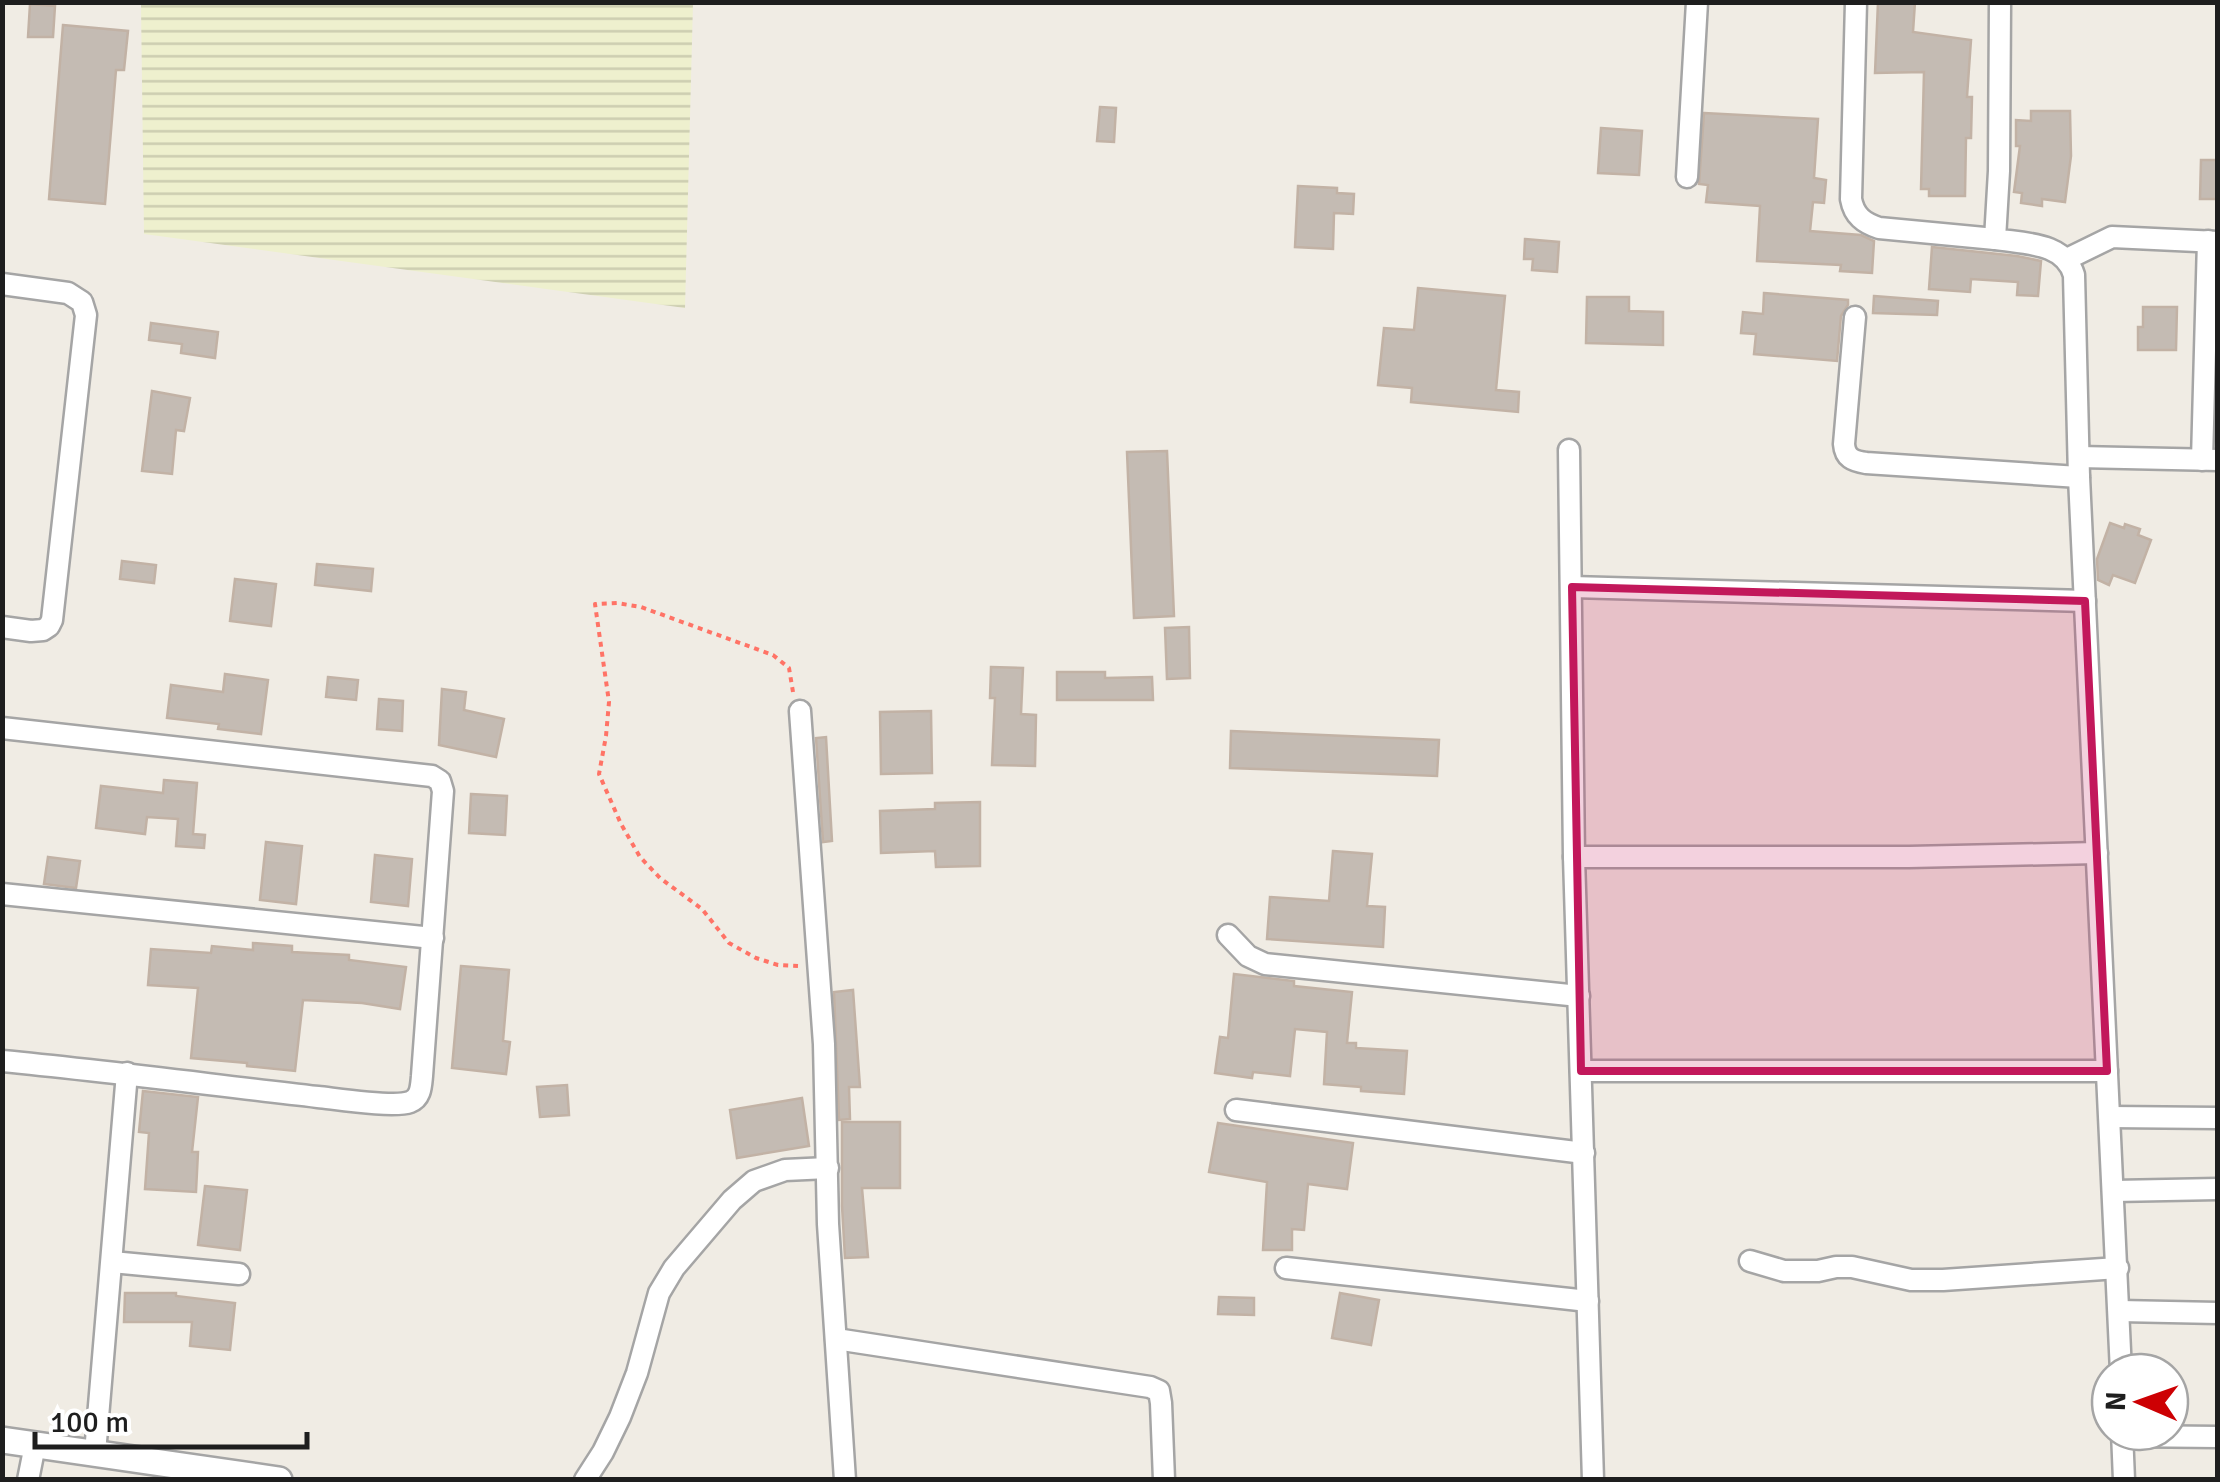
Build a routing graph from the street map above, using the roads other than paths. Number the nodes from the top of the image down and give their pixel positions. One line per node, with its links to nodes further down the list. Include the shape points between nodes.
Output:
1 (1697, 2): 4 (street)
2 (1856, 2): 5 (street, via 1855,212 1880,228)
3 (2000, 2): 5 (street)
4 (1687, 177)
5 (1996, 239): 7 (street, via 2043,247)
6 (2213, 241): 7 (street, via 2112,237); 11 (street)
7 (2067, 260): 12 (street, via 2075,290)
8 (2, 284): 15 (street, via 68,293 82,302 86,315 52,620 38,631)
9 (1855, 317): 12 (street, via 1844,444 1852,460)
10 (1570, 450): 13 (street)
11 (2210, 460): 12 (street)
12 (2079, 467): 14 (street)
13 (1572, 588): 14 (street); 19 (street)
14 (2085, 601): 18 (street)
15 (2, 627)
16 (800, 711): 32 (street)
17 (2, 728): 22 (street, via 436,777 443,791)
18 (2097, 853): 19 (street); 26 (street)
19 (1574, 857): 23 (street)
20 (2, 894): 22 (street)
21 (1228, 935): 23 (street, via 1265,964)
22 (433, 938): 27 (street, via 422,1076 412,1102)
23 (1579, 996): 25 (street)
24 (2, 1061): 27 (street)
25 (1581, 1070): 26 (street); 31 (street)
26 (2107, 1071): 29 (street)
27 (128, 1073): 36 (street)
28 (1236, 1110): 31 (street)
29 (2110, 1117): 30 (street); 34 (street)
30 (2218, 1118)
31 (1584, 1153): 40 (street)
32 (828, 1168): 43 (street); 53 (street, via 785,1170 754,1181 674,1268 659,1292 620,1417)
33 (2218, 1189): 34 (street)
34 (2114, 1191): 38 (street)
35 (1750, 1261): 38 (street, via 1784,1272 1852,1266 1911,1280)
36 (112, 1262): 39 (street); 50 (street)
37 (1286, 1268): 40 (street)
38 (2118, 1268): 41 (street)
39 (239, 1274)
40 (1588, 1301): 56 (street)
41 (2120, 1312): 42 (street); 44 (street)
42 (2218, 1313)
43 (836, 1338): 54 (street); 55 (street, via 1150,1386 1161,1403)
44 (2121, 1352)
45 (2190, 1436): 46 (street)
46 (2218, 1437)
47 (2, 1440): 48 (street)
48 (35, 1445): 50 (street); 51 (street)
49 (2123, 1452): 57 (street)
50 (96, 1453): 52 (street)
51 (28, 1480)
52 (279, 1480)
53 (584, 1480)
54 (845, 1480)
55 (1164, 1480)
56 (1593, 1480)
57 (2124, 1480)

